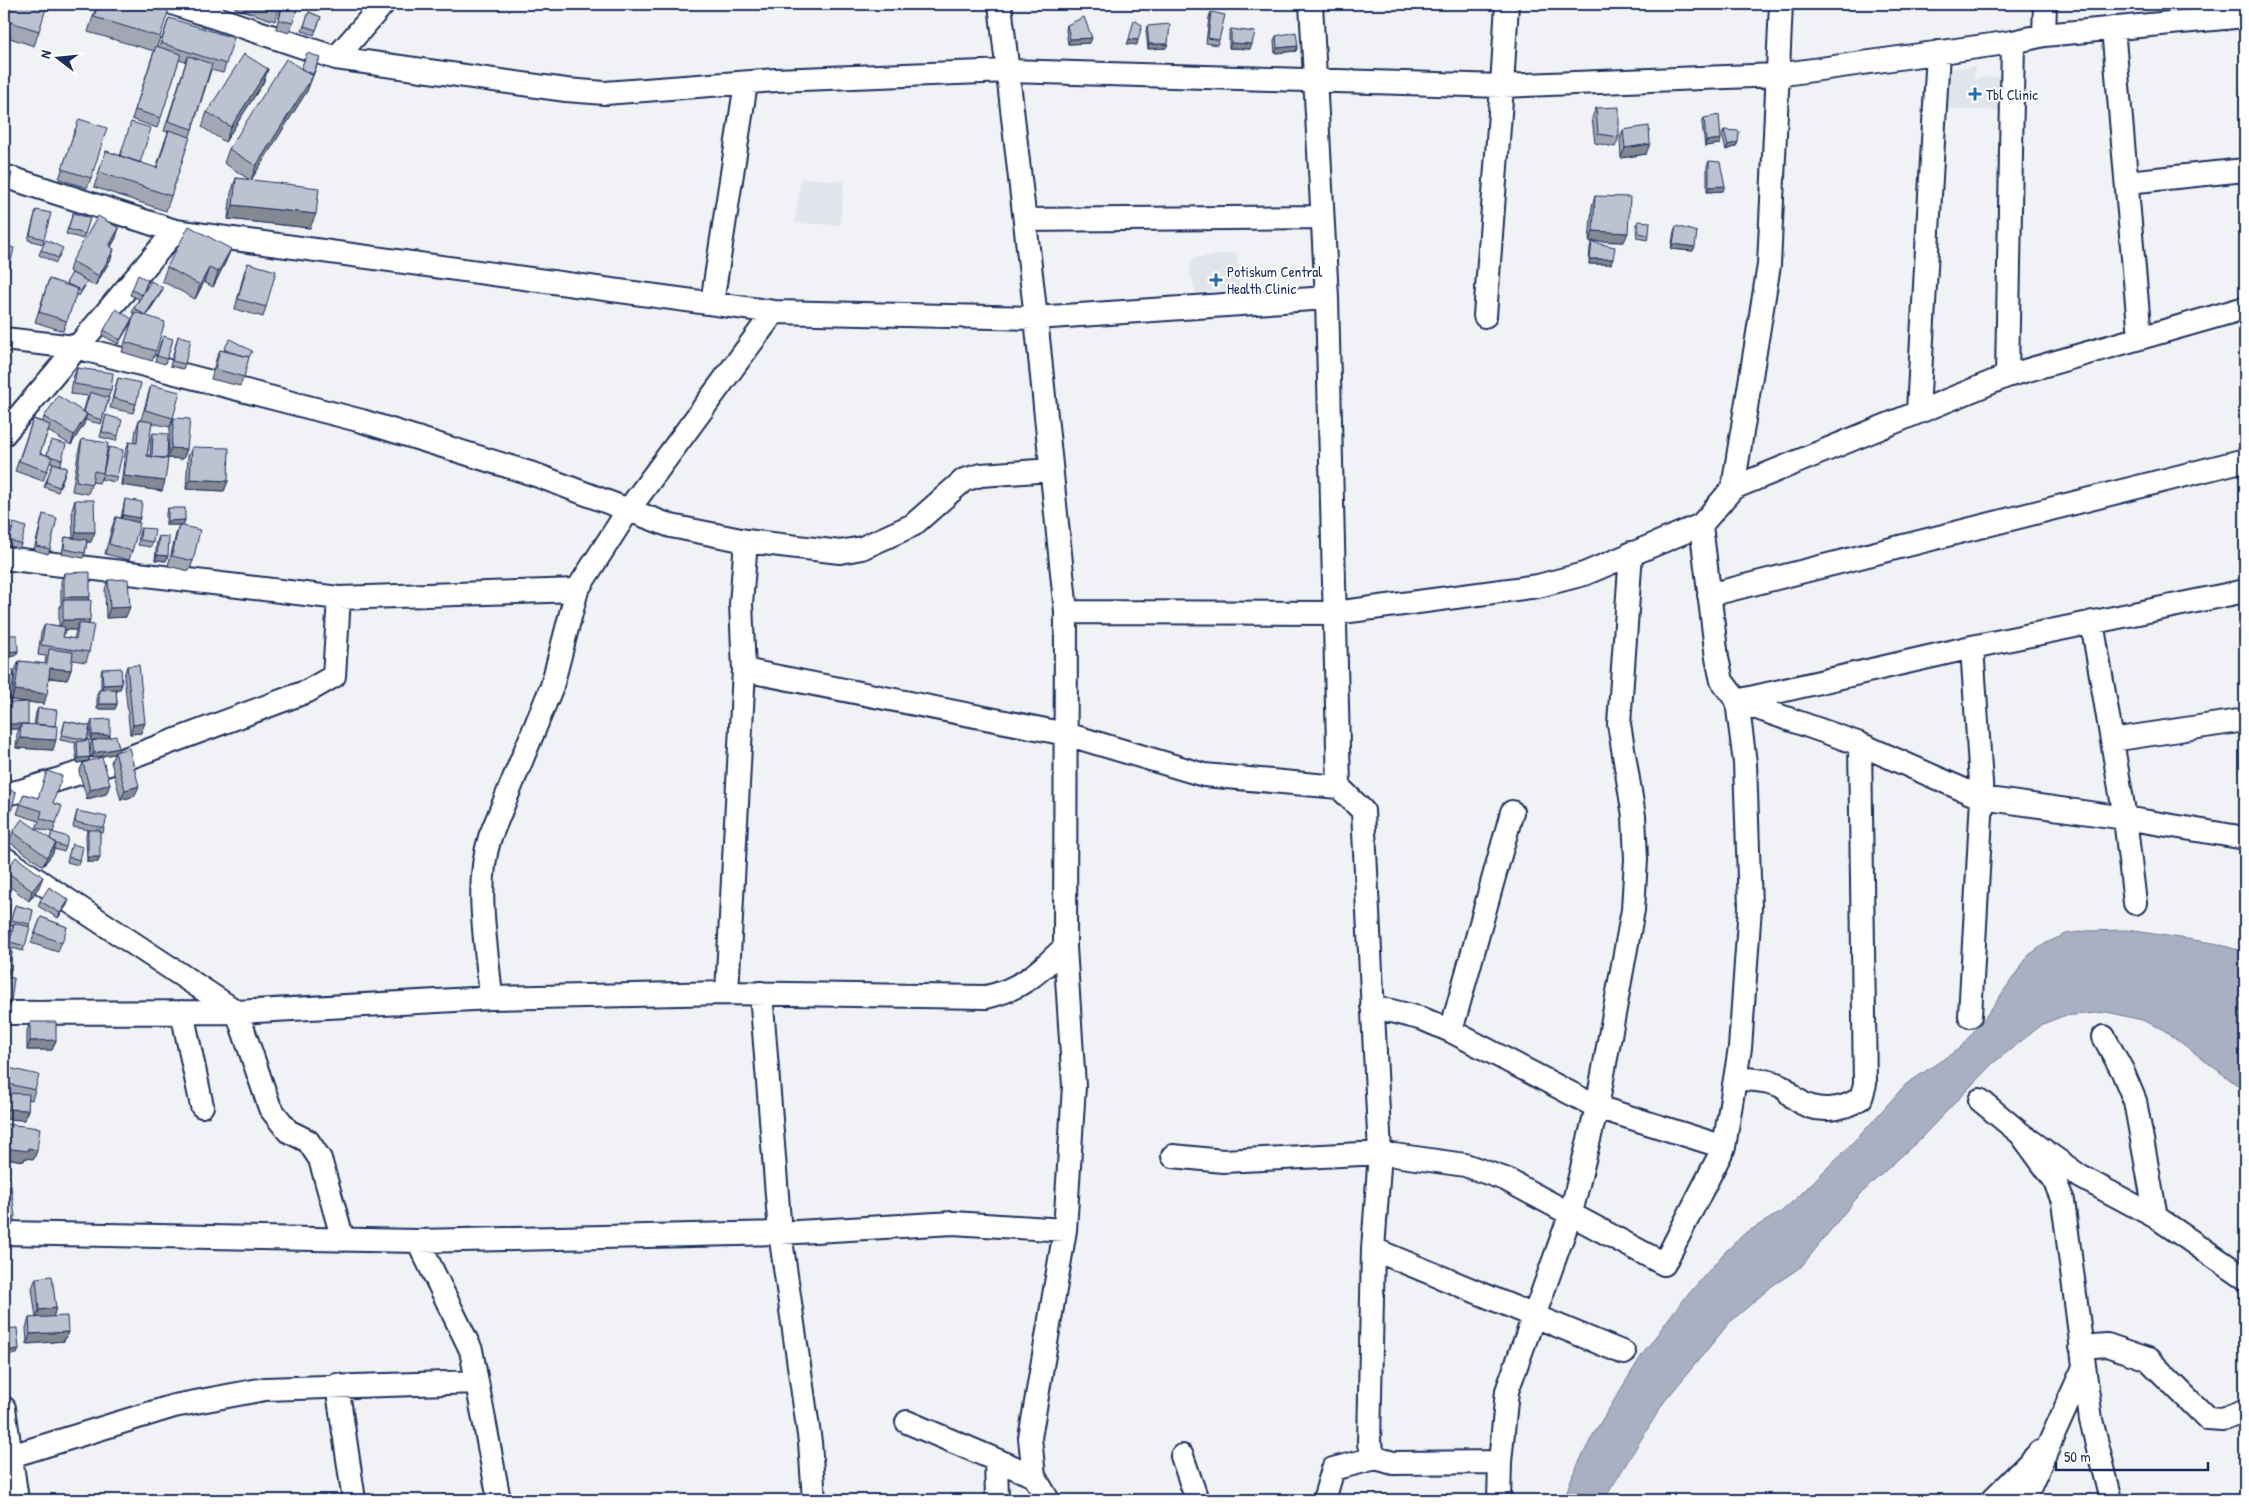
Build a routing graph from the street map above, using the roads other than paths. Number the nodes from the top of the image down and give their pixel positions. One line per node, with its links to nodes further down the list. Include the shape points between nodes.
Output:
1 (175, 4): 8 (street)
2 (383, 4): 14 (street)
3 (1000, 4): 15 (street)
4 (1312, 4): 17 (street)
5 (1507, 4): 19 (street)
6 (1781, 4): 16 (street)
7 (2045, 4): 11 (street)
8 (210, 9): 14 (street)
9 (2245, 16): 10 (street)
10 (2114, 28): 11 (street); 22 (street)
11 (2044, 35): 12 (street)
12 (2013, 42): 13 (street); 35 (street)
13 (1938, 52): 16 (street); 36 (street)
14 (336, 58): 18 (street, via 605,93)
15 (1008, 71): 17 (street); 18 (street); 24 (street)
16 (1777, 75): 19 (street); 40 (street, via 1769,265)
17 (1314, 80): 19 (street); 23 (street)
18 (746, 83): 27 (street)
19 (1502, 86): 30 (street)
20 (2245, 170): 22 (street)
21 (4, 176): 25 (street)
22 (2127, 182): 32 (street)
23 (1322, 217): 24 (street); 26 (street)
24 (1025, 220): 31 (street)
25 (175, 231): 27 (street); 34 (street)
26 (1327, 298): 31 (street); 51 (street)
27 (712, 303): 29 (street)
28 (2245, 308): 32 (street)
29 (774, 312): 31 (street); 41 (street)
30 (1485, 316)
31 (1036, 318): 39 (street)
32 (2140, 338): 35 (street)
33 (4, 339): 34 (street)
34 (76, 347): 37 (street); 41 (street, via 362,421 536,475)
35 (2007, 376): 36 (street)
36 (1918, 411): 40 (street)
37 (4, 434)
38 (2245, 460): 48 (street)
39 (1051, 470): 43 (street, via 981,475 964,480 914,525 862,548 840,552); 50 (street)
40 (1733, 488): 42 (street)
41 (629, 509): 43 (street, via 671,526); 46 (street)
42 (1701, 525): 44 (street); 48 (street)
43 (746, 542): 54 (street, via 742,604)
44 (1631, 553): 51 (street, via 1584,574 1538,586); 82 (street, via 1619,724 1634,816 1633,910)
45 (4, 558): 49 (street)
46 (577, 590): 49 (street); 71 (street, via 552,686 483,860)
47 (2245, 591): 52 (street)
48 (1709, 595): 55 (street, via 1722,681)
49 (338, 598): 61 (street, via 334,676 308,691 125,759)
50 (1066, 612): 51 (street); 57 (street)
51 (1335, 613): 60 (street)
52 (2092, 622): 53 (street); 58 (street)
53 (1972, 647): 55 (street); 62 (street)
54 (744, 670): 57 (street); 69 (street)
55 (1737, 701): 59 (street); 79 (street, via 1746,763 1750,907)
56 (2245, 720): 58 (street)
57 (1066, 734): 60 (street, via 1204,776); 68 (street)
58 (2112, 740): 64 (street)
59 (1860, 744): 62 (street); 79 (street, via 1865,1084 1861,1098 1849,1107 1823,1110 1797,1100 1782,1087 1766,1081)
60 (1339, 786): 72 (street, via 1363,811)
61 (4, 794)
62 (1982, 798): 64 (street); 76 (street)
63 (1512, 812): 77 (street)
64 (2125, 818): 65 (street); 67 (street)
65 (2245, 838)
66 (4, 858): 74 (street)
67 (2135, 903)
68 (1065, 947): 70 (street, via 1032,978 1006,992 986,997); 89 (street, via 1074,1086)
69 (728, 993): 70 (street); 71 (street)
70 (761, 993): 91 (street)
71 (491, 998): 74 (street)
72 (1372, 1006): 77 (street, via 1423,1019); 85 (street)
73 (182, 1012): 74 (street); 75 (street); 81 (street)
74 (237, 1012): 92 (street, via 270,1108 288,1131 308,1141 320,1159)
75 (4, 1013)
76 (1970, 1016)
77 (1451, 1031): 82 (street)
78 (2104, 1037): 88 (street, via 2135,1101)
79 (1736, 1078): 84 (street)
80 (1980, 1100): 83 (street)
81 (202, 1106)
82 (1597, 1107): 84 (street); 87 (street)
83 (2021, 1134): 88 (street, via 2081,1177); 98 (street, via 2054,1179 2063,1201)
84 (1724, 1147): 87 (street, via 1664,1264)
85 (1380, 1154): 86 (street, via 1223,1161); 87 (street, via 1465,1165 1505,1179); 94 (street)
86 (1173, 1156)
87 (1571, 1213): 96 (street)
88 (2156, 1218): 95 (street)
89 (1065, 1230): 91 (street, via 953,1223); 110 (street, via 1030,1438)
90 (4, 1233): 92 (street)
91 (780, 1233): 93 (street); 114 (street, via 810,1442)
92 (343, 1240): 93 (street)
93 (418, 1241): 99 (street, via 464,1333)
94 (1373, 1249): 96 (street); 107 (street, via 1369,1444)
95 (2245, 1278)
96 (1534, 1316): 97 (street); 109 (street, via 1507,1391)
97 (1624, 1353)
98 (2082, 1357): 102 (street, via 2106,1345 2148,1359 2208,1418 2222,1420); 104 (street); 122 (street, via 2091,1420)
99 (477, 1382): 100 (street); 113 (street)
100 (338, 1385): 105 (street, via 265,1389 174,1406); 112 (street)
101 (4, 1408): 105 (street)
102 (2245, 1411)
103 (907, 1422): 108 (street)
104 (2053, 1439): 120 (street); 121 (street)
105 (10, 1456): 111 (street)
106 (1182, 1456): 117 (street)
107 (1376, 1458): 109 (street, via 1393,1463); 118 (street, via 1333,1469)
108 (996, 1460): 110 (street); 115 (street)
109 (1500, 1462): 119 (street)
110 (1034, 1476): 116 (street)
111 (17, 1500)
112 (354, 1500)
113 (499, 1500)
114 (814, 1500)
115 (997, 1500)
116 (1048, 1500)
117 (1198, 1500)
118 (1324, 1500)
119 (1499, 1500)
120 (1992, 1500)
121 (2024, 1500)
122 (2111, 1500)

